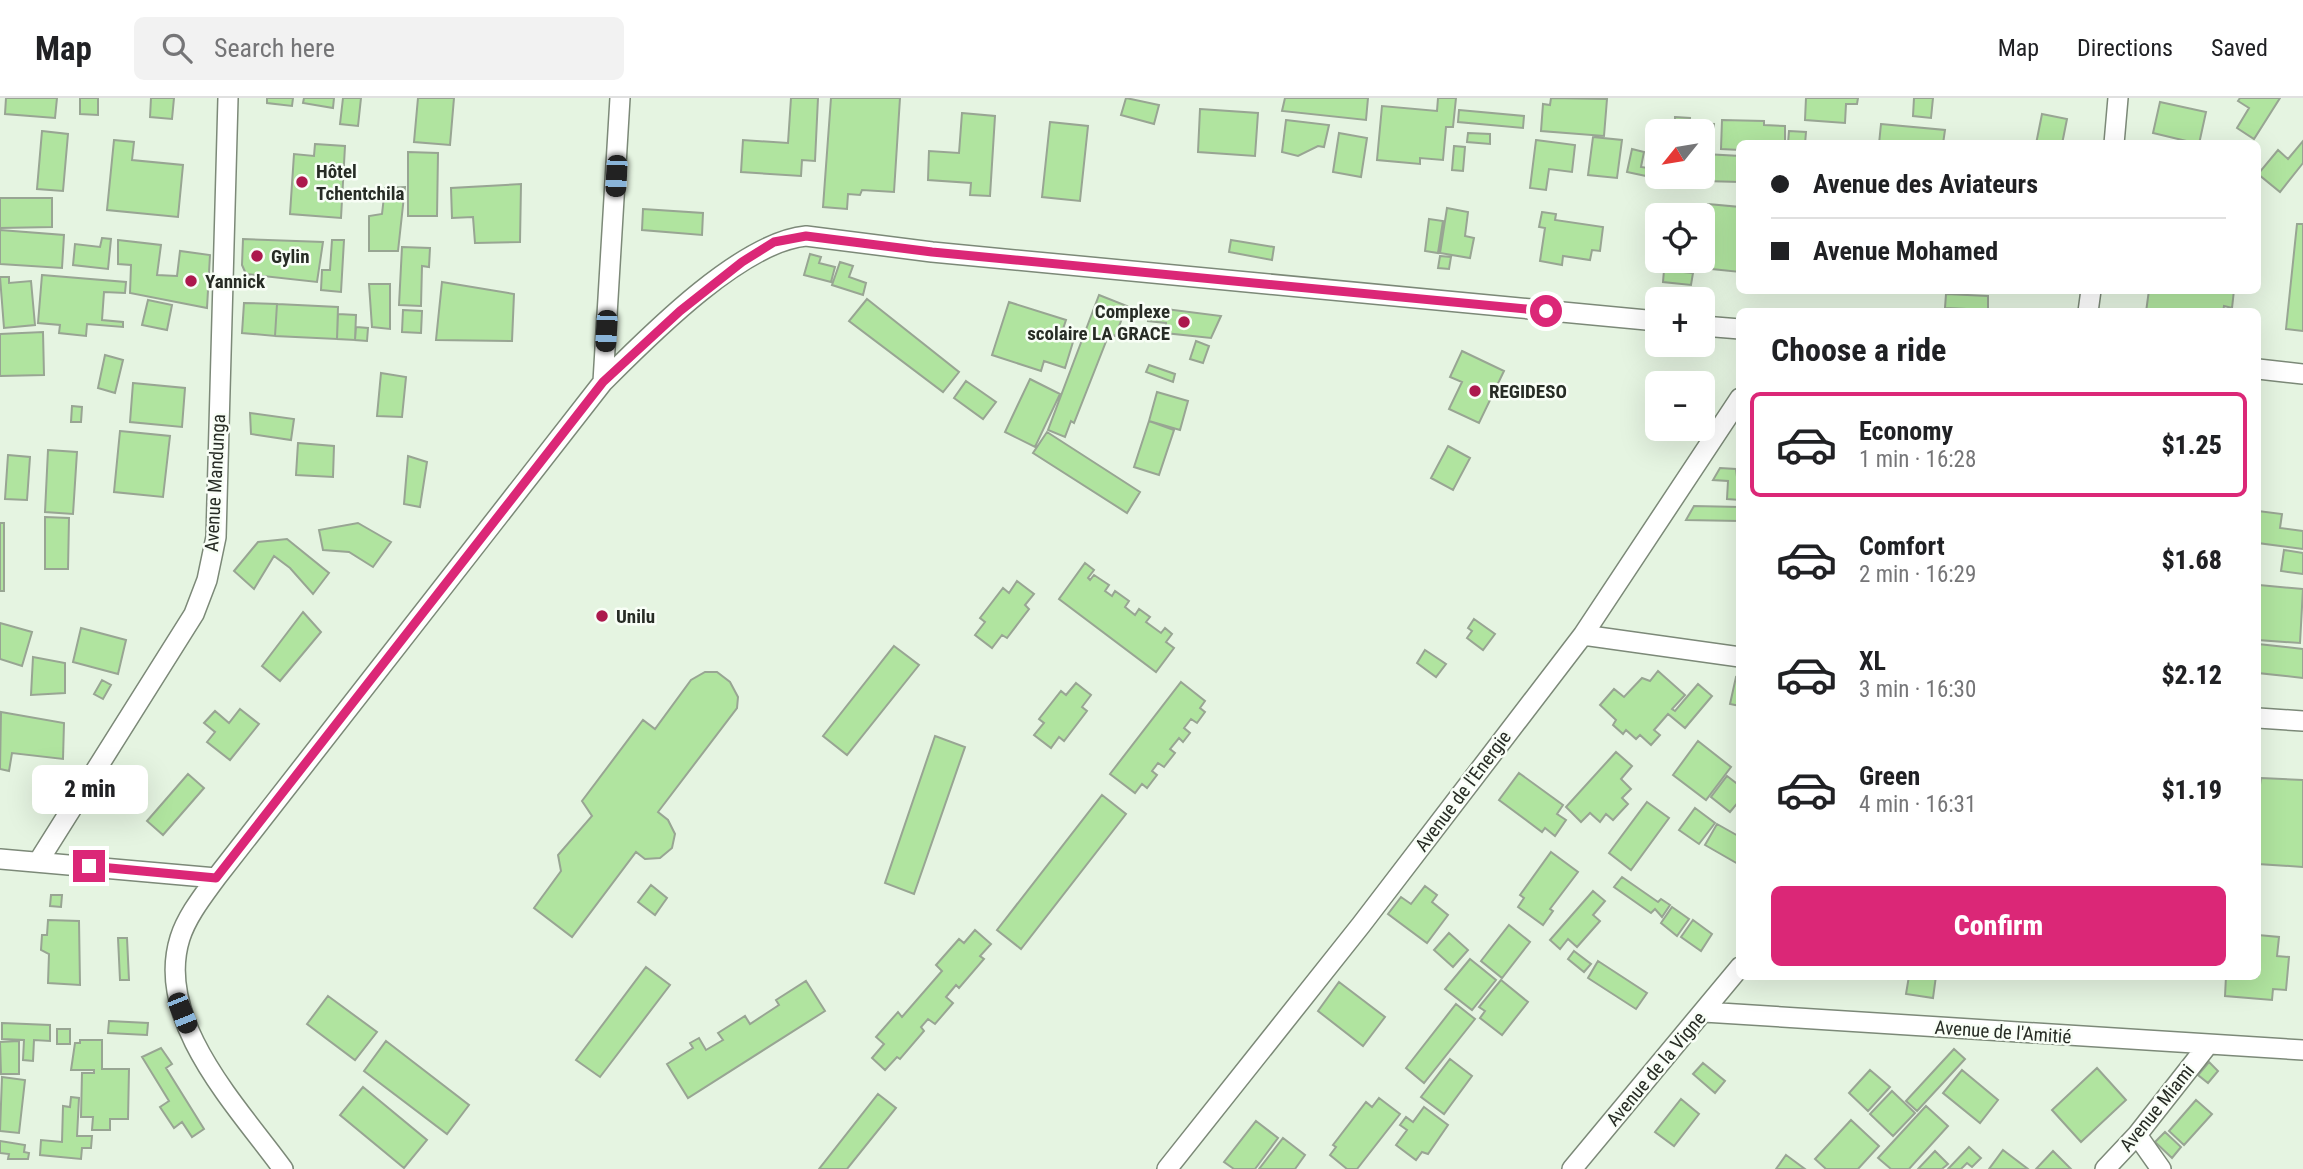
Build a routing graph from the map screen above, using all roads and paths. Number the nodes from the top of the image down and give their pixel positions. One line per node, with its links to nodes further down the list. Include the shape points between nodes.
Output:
1 (228, 98): 17 (street, Avenue Mandunga, via 216,537 207,580 194,614)
2 (620, 98): 10 (street)
3 (2118, 98): 4 (street)
4 (2114, 140)
5 (1645, 320): 10 (street, via 806,236 774,242 742,262 657,330)
6 (1715, 327): 7 (street)
7 (1736, 329)
8 (2261, 369): 9 (street)
9 (2303, 374)
10 (603, 382): 18 (street)
11 (1736, 404): 12 (street, Avenue de l'Energie)
12 (1583, 635): 13 (street); 26 (street, Avenue de l'Energie)
13 (1736, 656)
14 (2261, 718): 15 (street)
15 (2303, 721)
16 (0, 859): 17 (street)
17 (37, 862): 18 (street)
18 (216, 878): 25 (street, via 181,935 174,975 177,994 207,1065)
19 (1736, 972): 20 (street, Avenue de la Vigne)
20 (1704, 1012): 21 (street, Avenue de l'Amitié); 24 (street, Avenue de la Vigne)
21 (2207, 1046): 22 (street, Avenue de l'Amitié); 23 (street, Avenue Miami)
22 (2303, 1050)
23 (2137, 1135): 27 (street, Avenue Miami); 28 (street)
24 (1575, 1168)
25 (283, 1169)
26 (1167, 1169)
27 (2105, 1169)
28 (2161, 1169)

